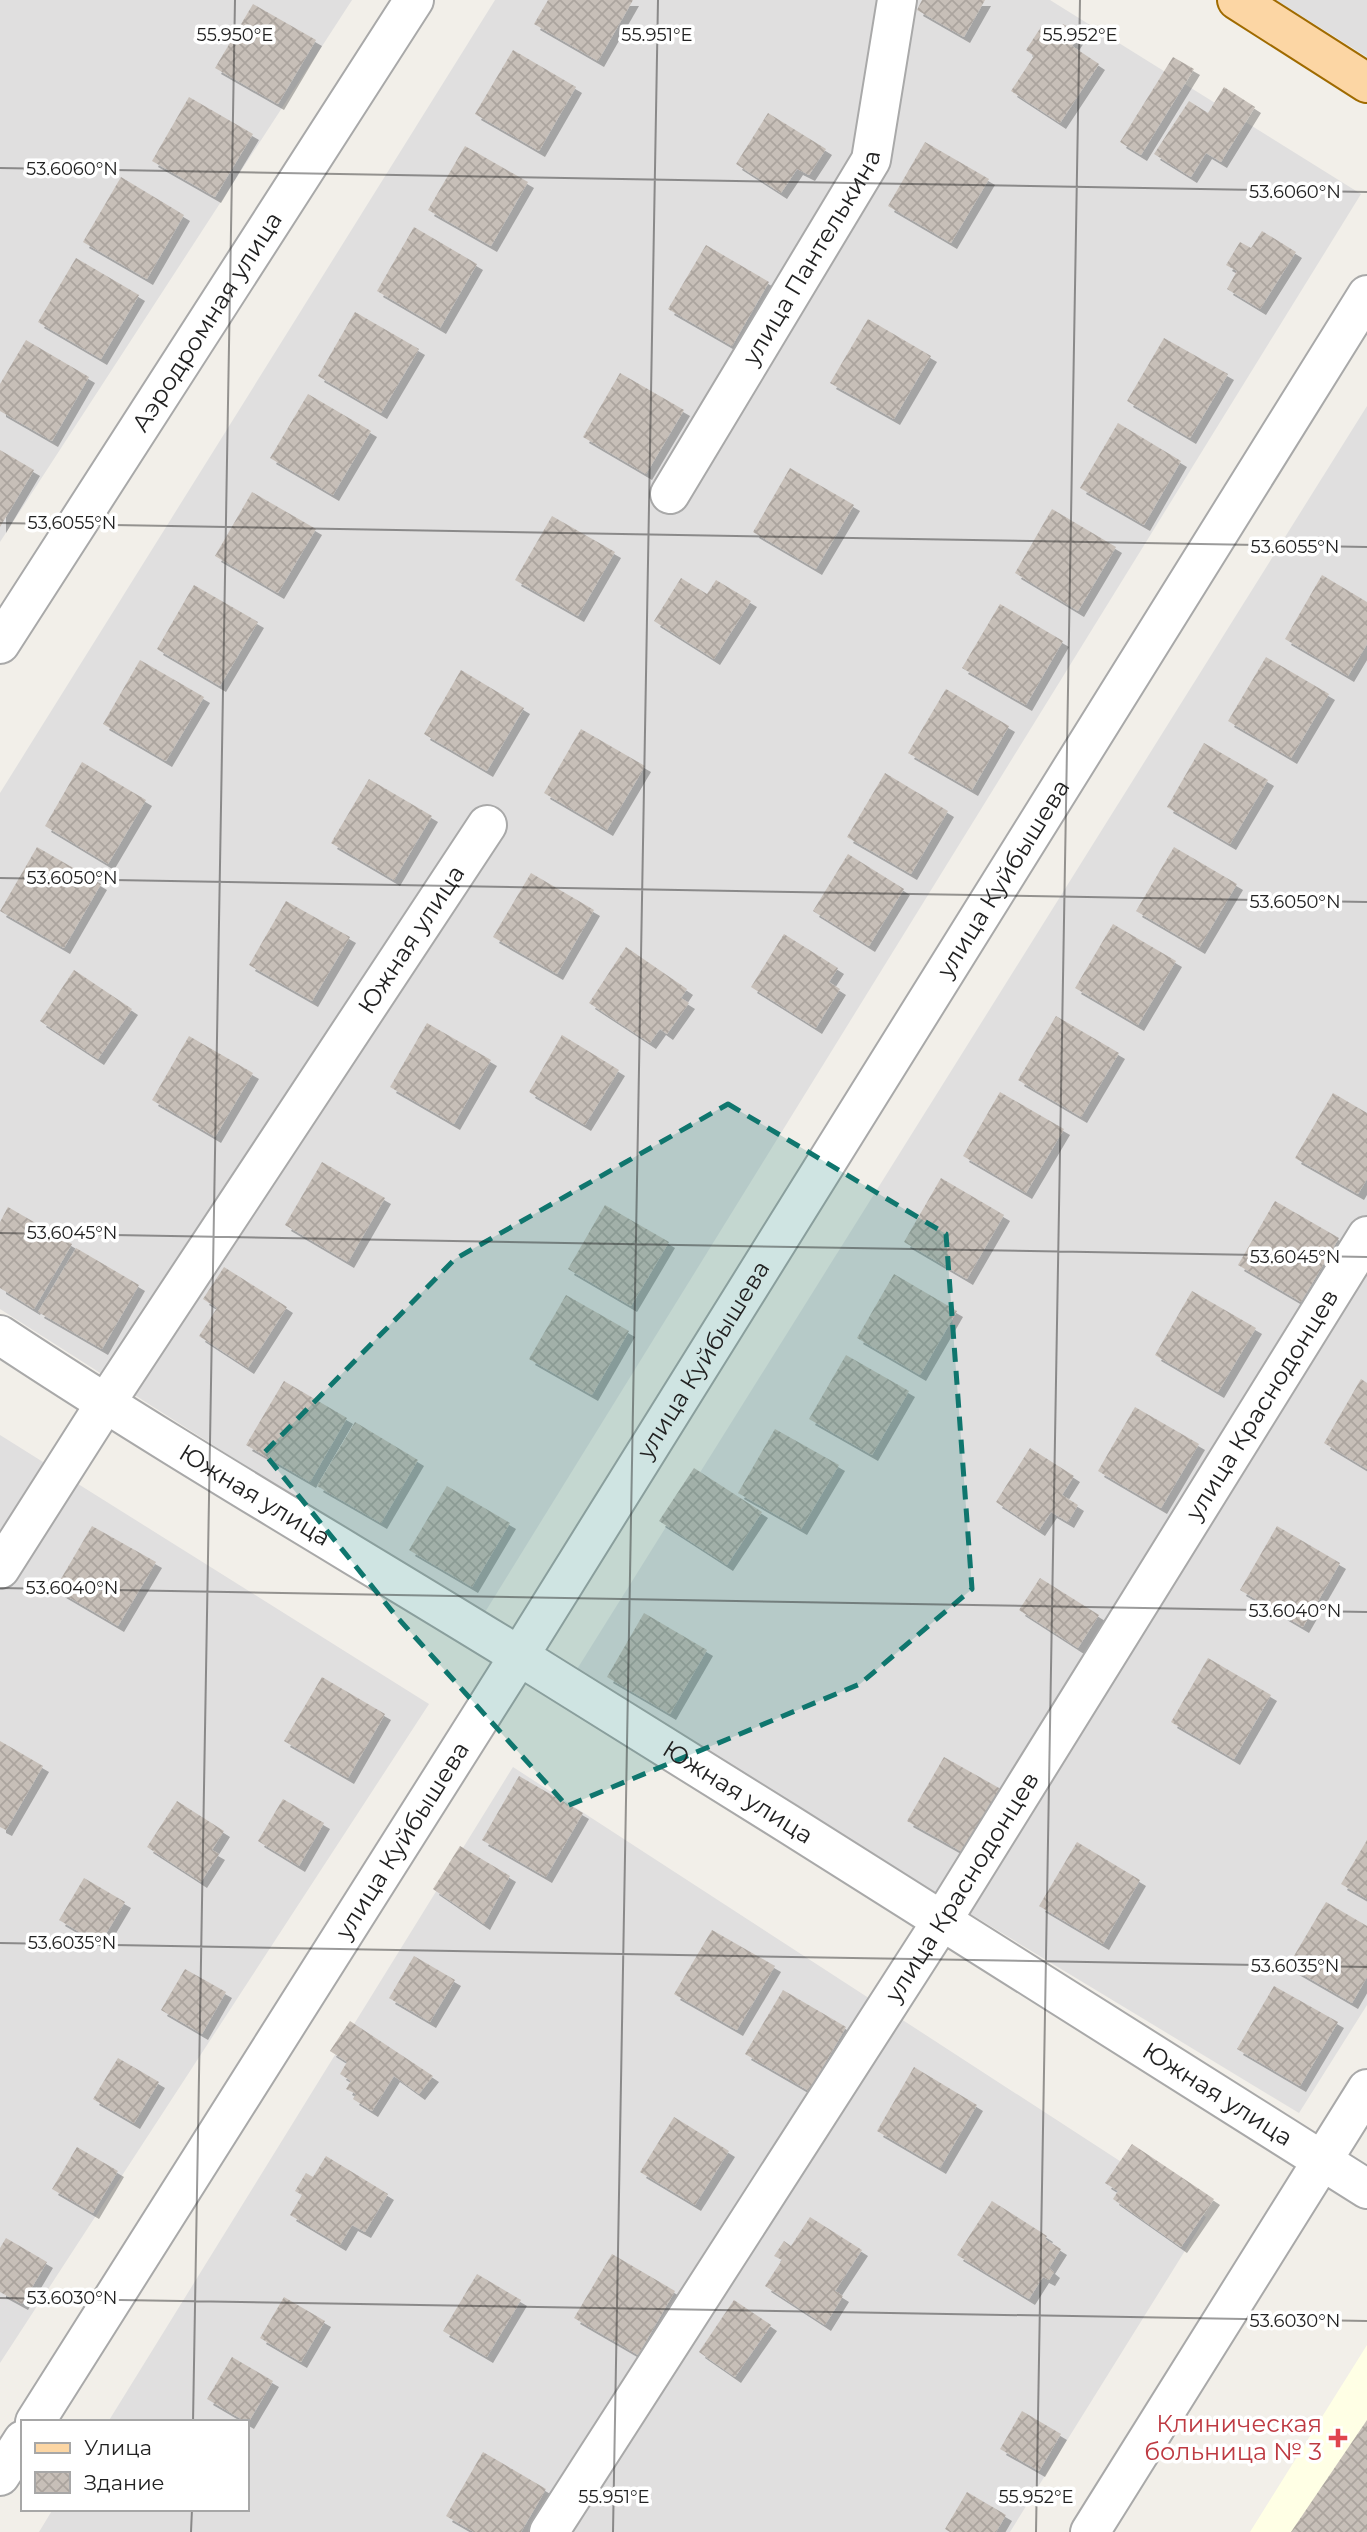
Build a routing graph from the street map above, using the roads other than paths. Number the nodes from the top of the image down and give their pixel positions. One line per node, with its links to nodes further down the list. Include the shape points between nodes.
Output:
1 (414, 0): 7 (street, Аэродромная улица)
2 (897, 0): 6 (street, улица Пантелькина, via 871,160)
3 (1237, 0): 4 (main road)
4 (1367, 83)
5 (1367, 295): 13 (street, улица Куйбышева)
6 (670, 494)
7 (0, 644)
8 (487, 825): 11 (street, Южная улица)
9 (1367, 1236): 14 (street, улица Краснодонцев)
10 (0, 1335): 11 (street, Южная улица)
11 (104, 1404): 12 (street, Южная улица); 13 (street, Южная улица)
12 (0, 1569)
13 (519, 1656): 14 (street, Южная улица); 18 (street, улица Куйбышева)
14 (943, 1919): 16 (street, Южная улица); 21 (street, улица Краснодонцев)
15 (1367, 2089): 16 (street)
16 (1322, 2160): 17 (street, Южная улица); 22 (street)
17 (1367, 2189)
18 (36, 2420)
19 (21, 2443): 20 (street)
20 (0, 2476)
21 (549, 2532)
22 (1090, 2532)

